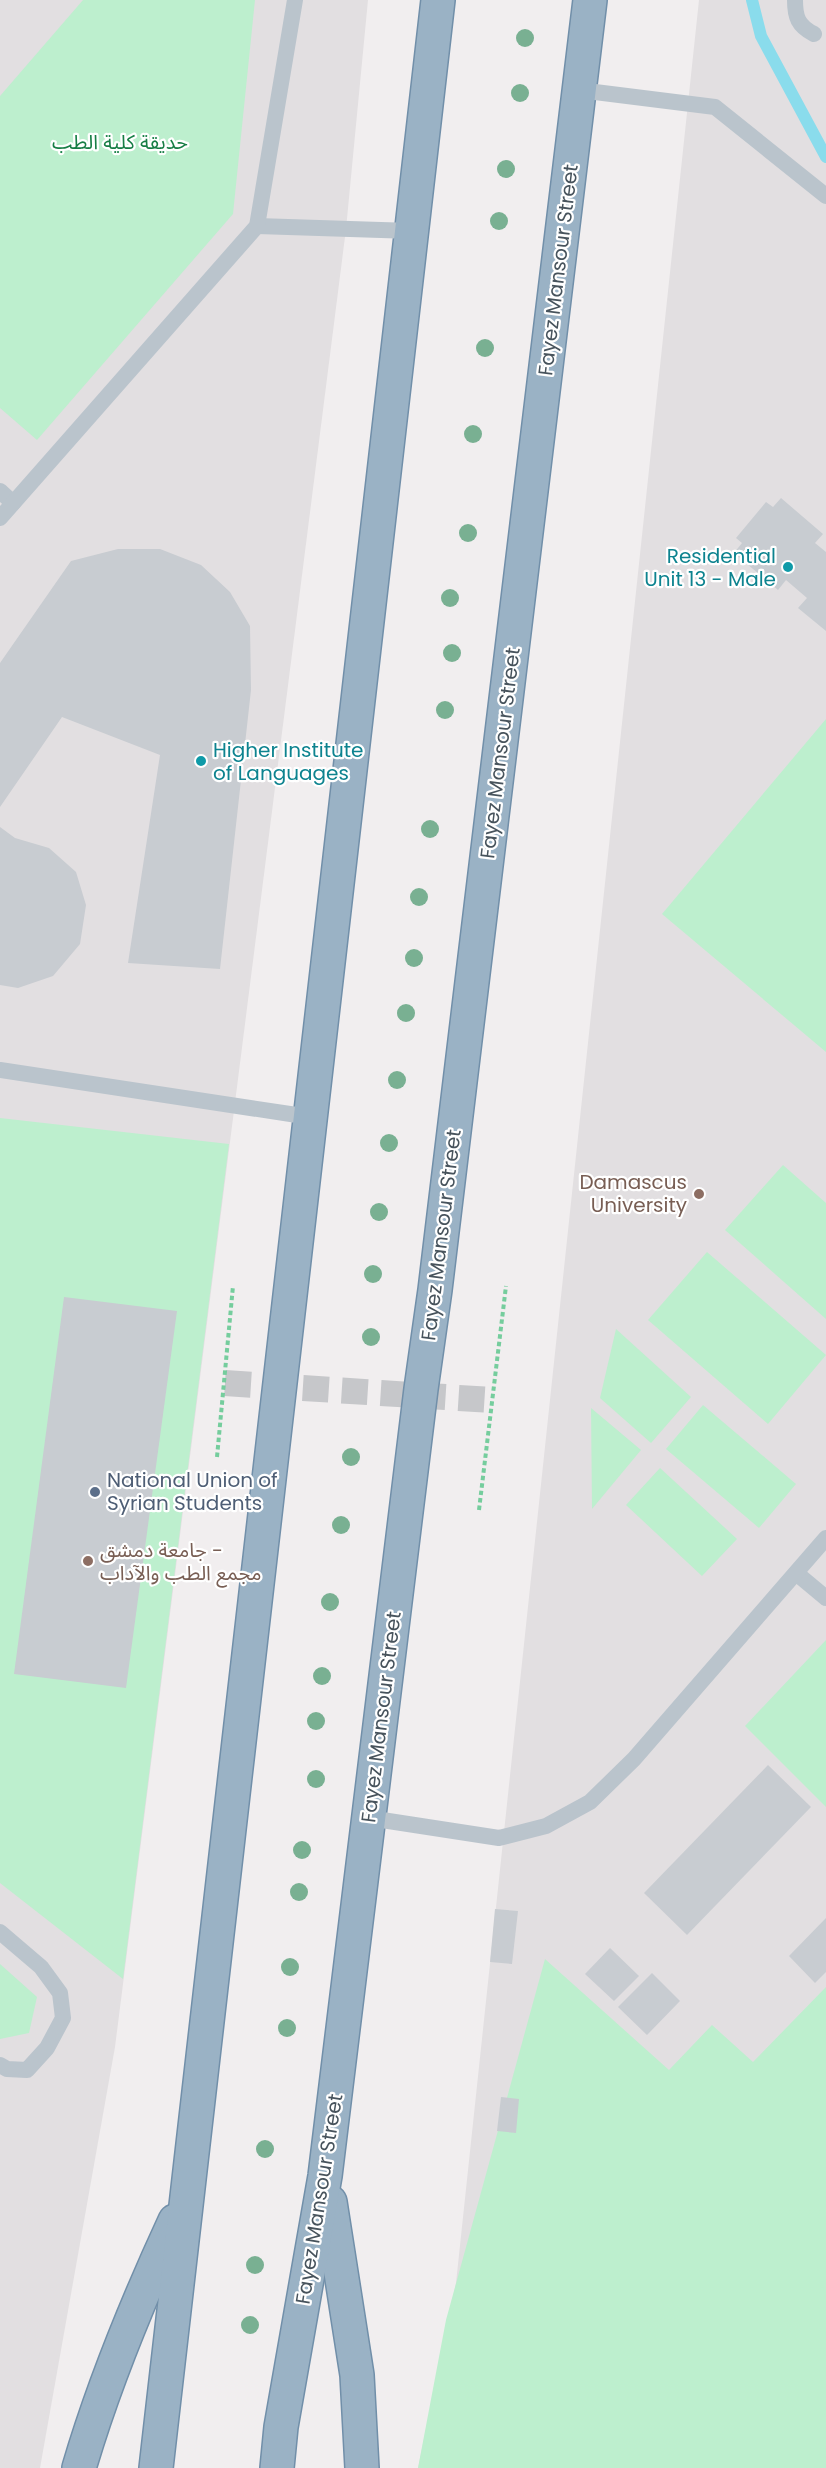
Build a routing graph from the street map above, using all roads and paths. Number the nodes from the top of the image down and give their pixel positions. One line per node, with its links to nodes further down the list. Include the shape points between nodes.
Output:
1 (295, 0): 8 (lane)
2 (438, 0): 9 (highway)
3 (590, 0): 6 (highway, Fayez Mansour Street)
4 (795, 0): 5 (lane, via 795,15 802,27)
5 (814, 34)
6 (579, 90): 7 (lane, via 715,107); 22 (highway, Fayez Mansour Street)
7 (826, 196)
8 (257, 226): 9 (lane); 11 (lane)
9 (412, 231): 14 (highway)
10 (0, 491): 11 (lane)
11 (13, 503): 12 (lane)
12 (0, 518)
13 (0, 1070): 14 (lane)
14 (310, 1117): 26 (highway)
15 (233, 1286): 17 (path)
16 (506, 1286): 18 (path)
17 (217, 1457)
18 (479, 1510)
19 (826, 1538): 20 (lane)
20 (796, 1573): 21 (lane); 22 (lane, via 634,1759 590,1802 546,1826 499,1838)
21 (826, 1598)
22 (369, 1818): 25 (highway, Fayez Mansour Street)
23 (0, 1932): 24 (lane, via 41,1967 60,1993 63,2019 47,2048 27,2070)
24 (0, 2065)
25 (325, 2176): 29 (highway, Fayez Mansour Street); 30 (highway, via 357,2375)
26 (188, 2192): 27 (highway, via 133,2316); 28 (highway)
27 (79, 2468)
28 (156, 2468)
29 (277, 2468)
30 (362, 2468)

